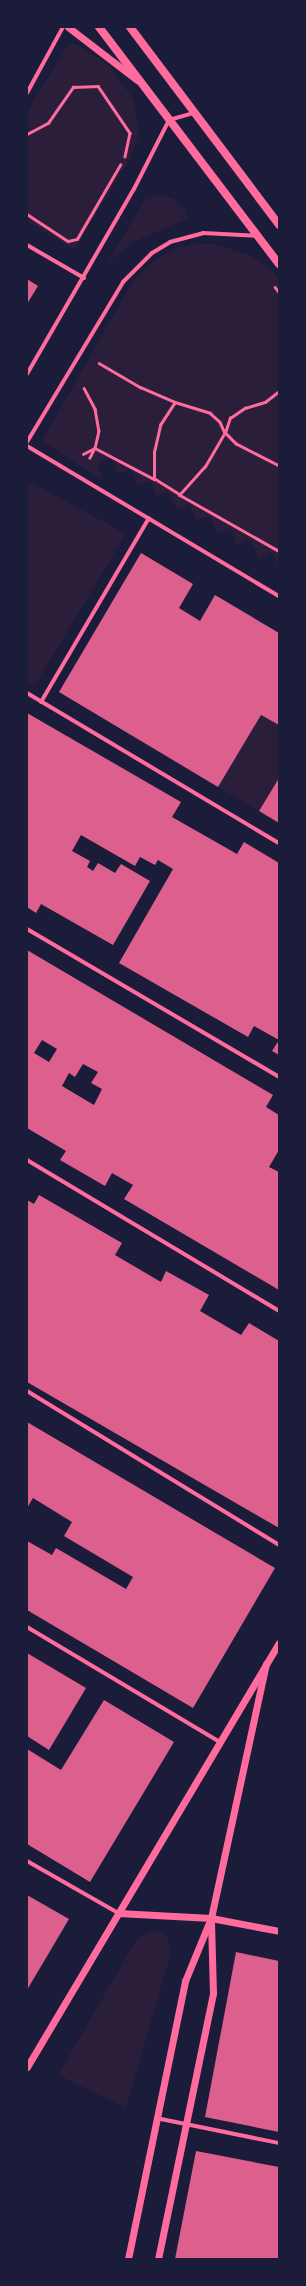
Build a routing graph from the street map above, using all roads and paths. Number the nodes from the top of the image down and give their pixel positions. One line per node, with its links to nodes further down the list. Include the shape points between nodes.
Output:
1 (63, 27): 6 (street)
2 (68, 27): 5 (street)
3 (99, 27): 5 (main road)
4 (130, 27): 7 (main road)
5 (142, 84): 8 (main road)
6 (27, 93)
7 (194, 113): 8 (street); 11 (main road)
8 (169, 120): 12 (main road); 15 (street, via 145,170)
9 (27, 134): 10 (path, via 48,123 73,87 98,86 130,133 125,155 77,239 68,241)
10 (27, 214)
11 (279, 225)
12 (258, 236): 14 (main road); 26 (street, via 204,233 170,242 152,253 124,282)
13 (27, 245): 15 (street)
14 (279, 264)
15 (84, 278): 21 (street)
16 (274, 285): 17 (path)
17 (279, 292)
18 (100, 355): 19 (path)
19 (98, 362): 20 (path); 24 (path)
20 (94, 368)
21 (27, 374)
22 (279, 391): 25 (path, via 265,402 245,408 230,418)
23 (80, 392): 28 (path, via 83,385 95,409 99,432)
24 (175, 402): 25 (path, via 210,413 220,422); 32 (path, via 160,424 154,452)
25 (225, 433): 31 (path, via 236,444); 33 (path, via 205,467)
26 (27, 442)
27 (27, 446): 34 (street)
28 (95, 448): 29 (path); 30 (path); 32 (path)
29 (81, 455)
30 (88, 461)
31 (279, 466)
32 (154, 479): 33 (path)
33 (180, 495): 35 (path)
34 (149, 518): 36 (street); 38 (street)
35 (279, 551)
36 (279, 596)
37 (27, 693): 38 (street)
38 (41, 702): 39 (street)
39 (279, 843)
40 (27, 929): 41 (street)
41 (279, 1077)
42 (27, 1160): 43 (street)
43 (279, 1311)
44 (27, 1391): 45 (street)
45 (279, 1545)
46 (27, 1627): 49 (street)
47 (279, 1642): 48 (street)
48 (266, 1664): 49 (street); 52 (street)
49 (220, 1742): 51 (street)
50 (27, 1861): 51 (street)
51 (118, 1913): 52 (street); 54 (street)
52 (211, 1918): 53 (street); 55 (street, via 185,1980); 56 (street, via 213,1993)
53 (279, 1931)
54 (27, 2067)
55 (156, 2118): 56 (street); 58 (street)
56 (186, 2124): 57 (street); 59 (street)
57 (279, 2143)
58 (128, 2259)
59 (158, 2259)

